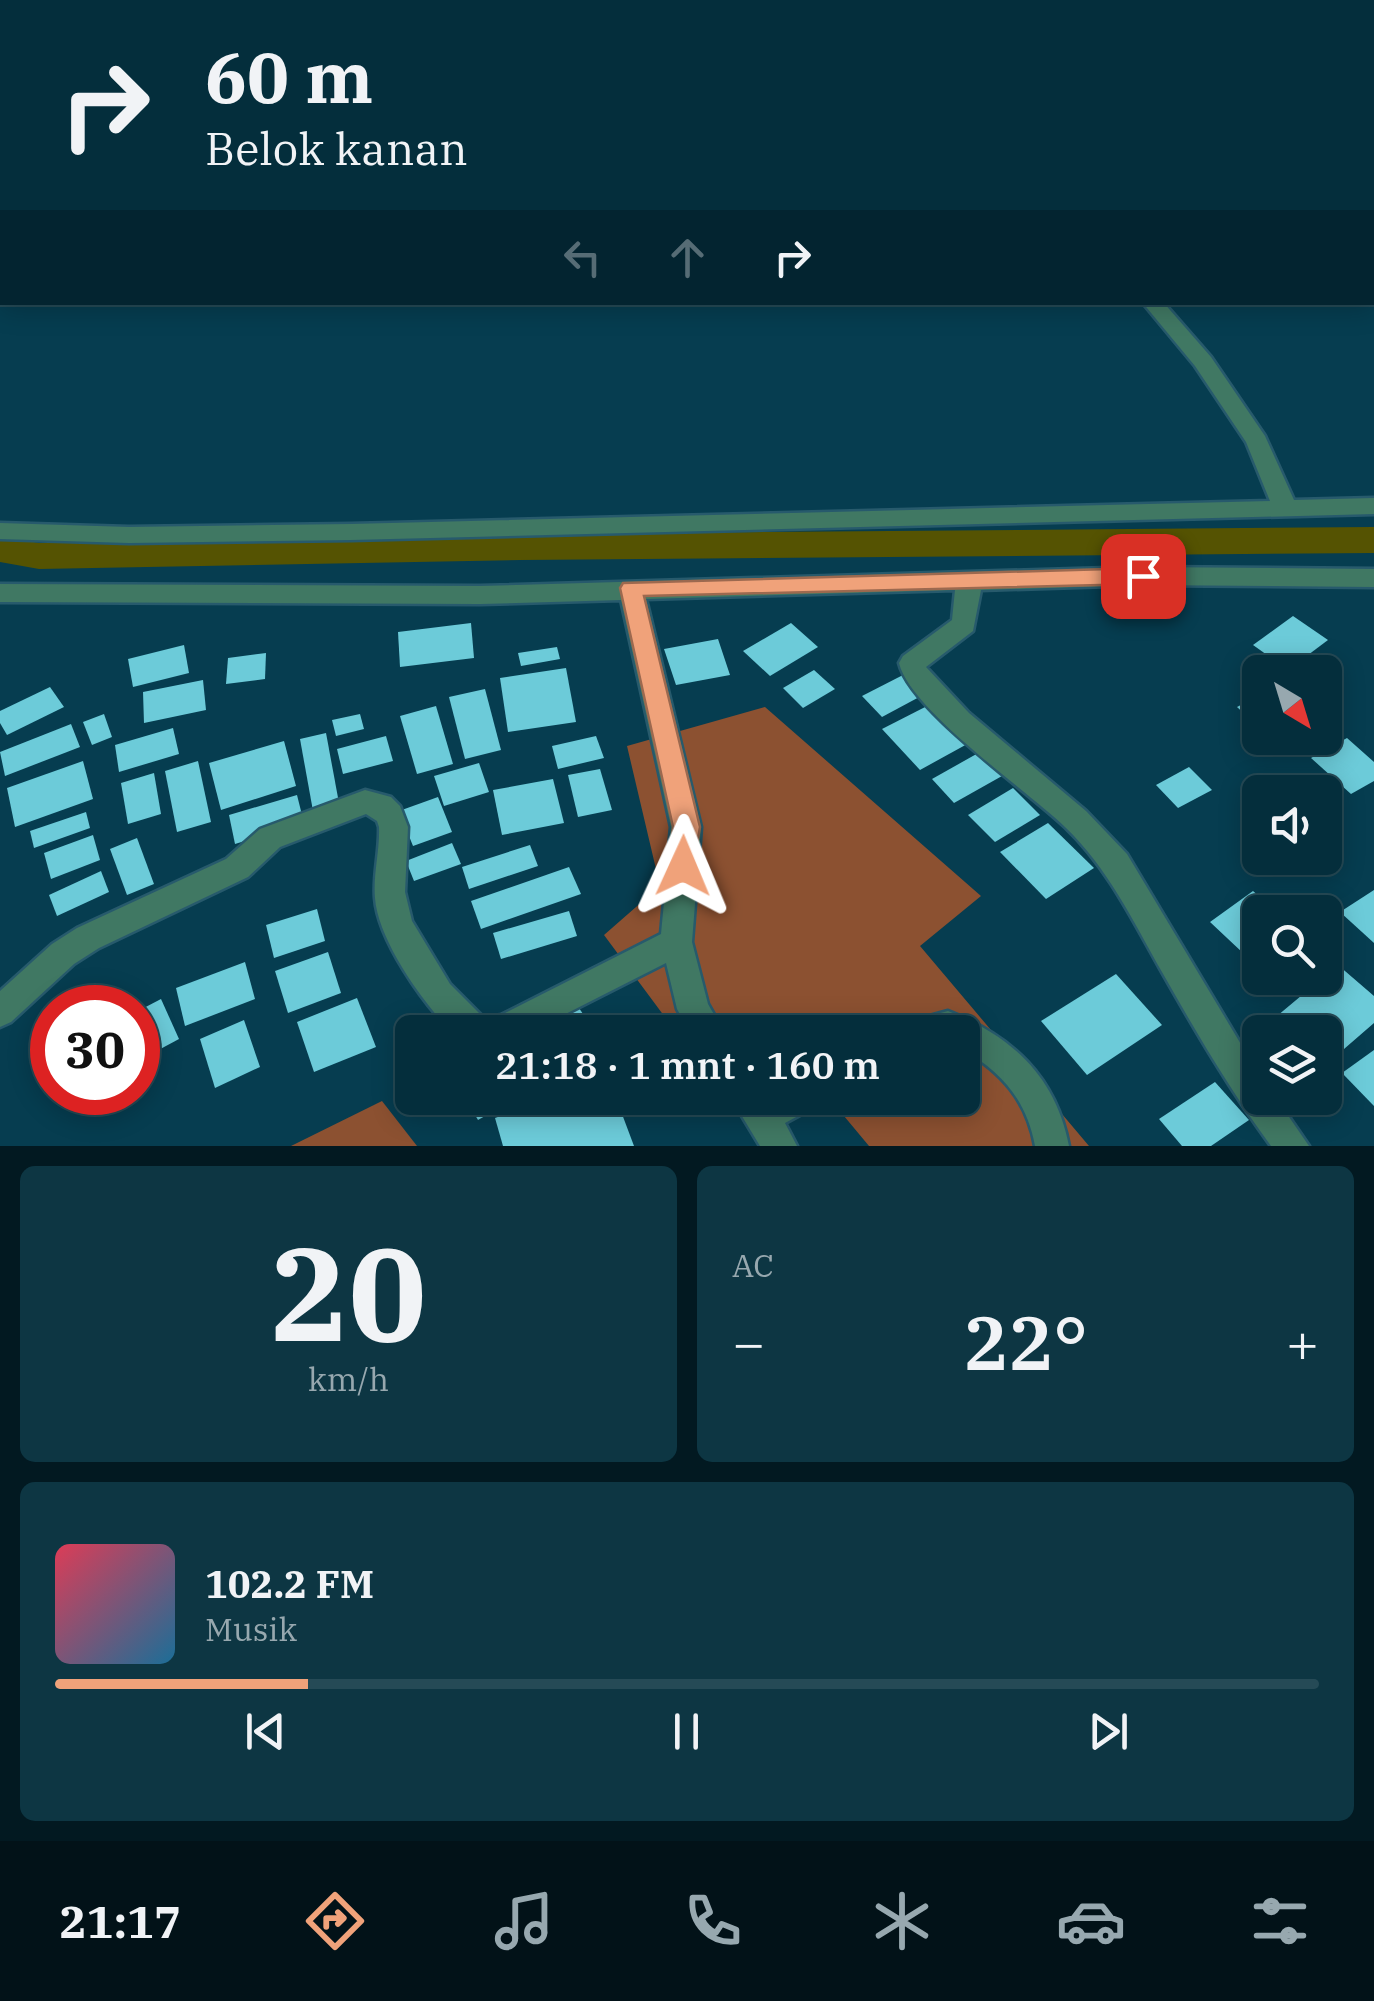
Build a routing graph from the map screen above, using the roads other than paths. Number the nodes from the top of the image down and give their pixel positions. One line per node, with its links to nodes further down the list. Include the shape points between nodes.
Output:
1 (1155, 305): 3 (street, via 1257,441)
2 (1374, 506): 3 (street)
3 (1285, 508): 4 (street, via 369,532)
4 (0, 531)
5 (1374, 578): 6 (street)
6 (969, 581): 7 (street); 16 (street, via 964,624 915,658 914,671 959,721 1076,820 1116,863 1237,1072)
7 (631, 588): 8 (street, via 480,596); 9 (street, via 686,827)
8 (0, 592)
9 (676, 942): 12 (street); 13 (street)
10 (0, 1012): 11 (street, via 88,938 237,868 270,838 365,802 389,810 396,832 390,902)
11 (454, 1015)
12 (532, 1015)
13 (697, 1015)
14 (980, 1043): 15 (street, via 1002,1055 1033,1090)
15 (1052, 1146)
16 (1292, 1146)

